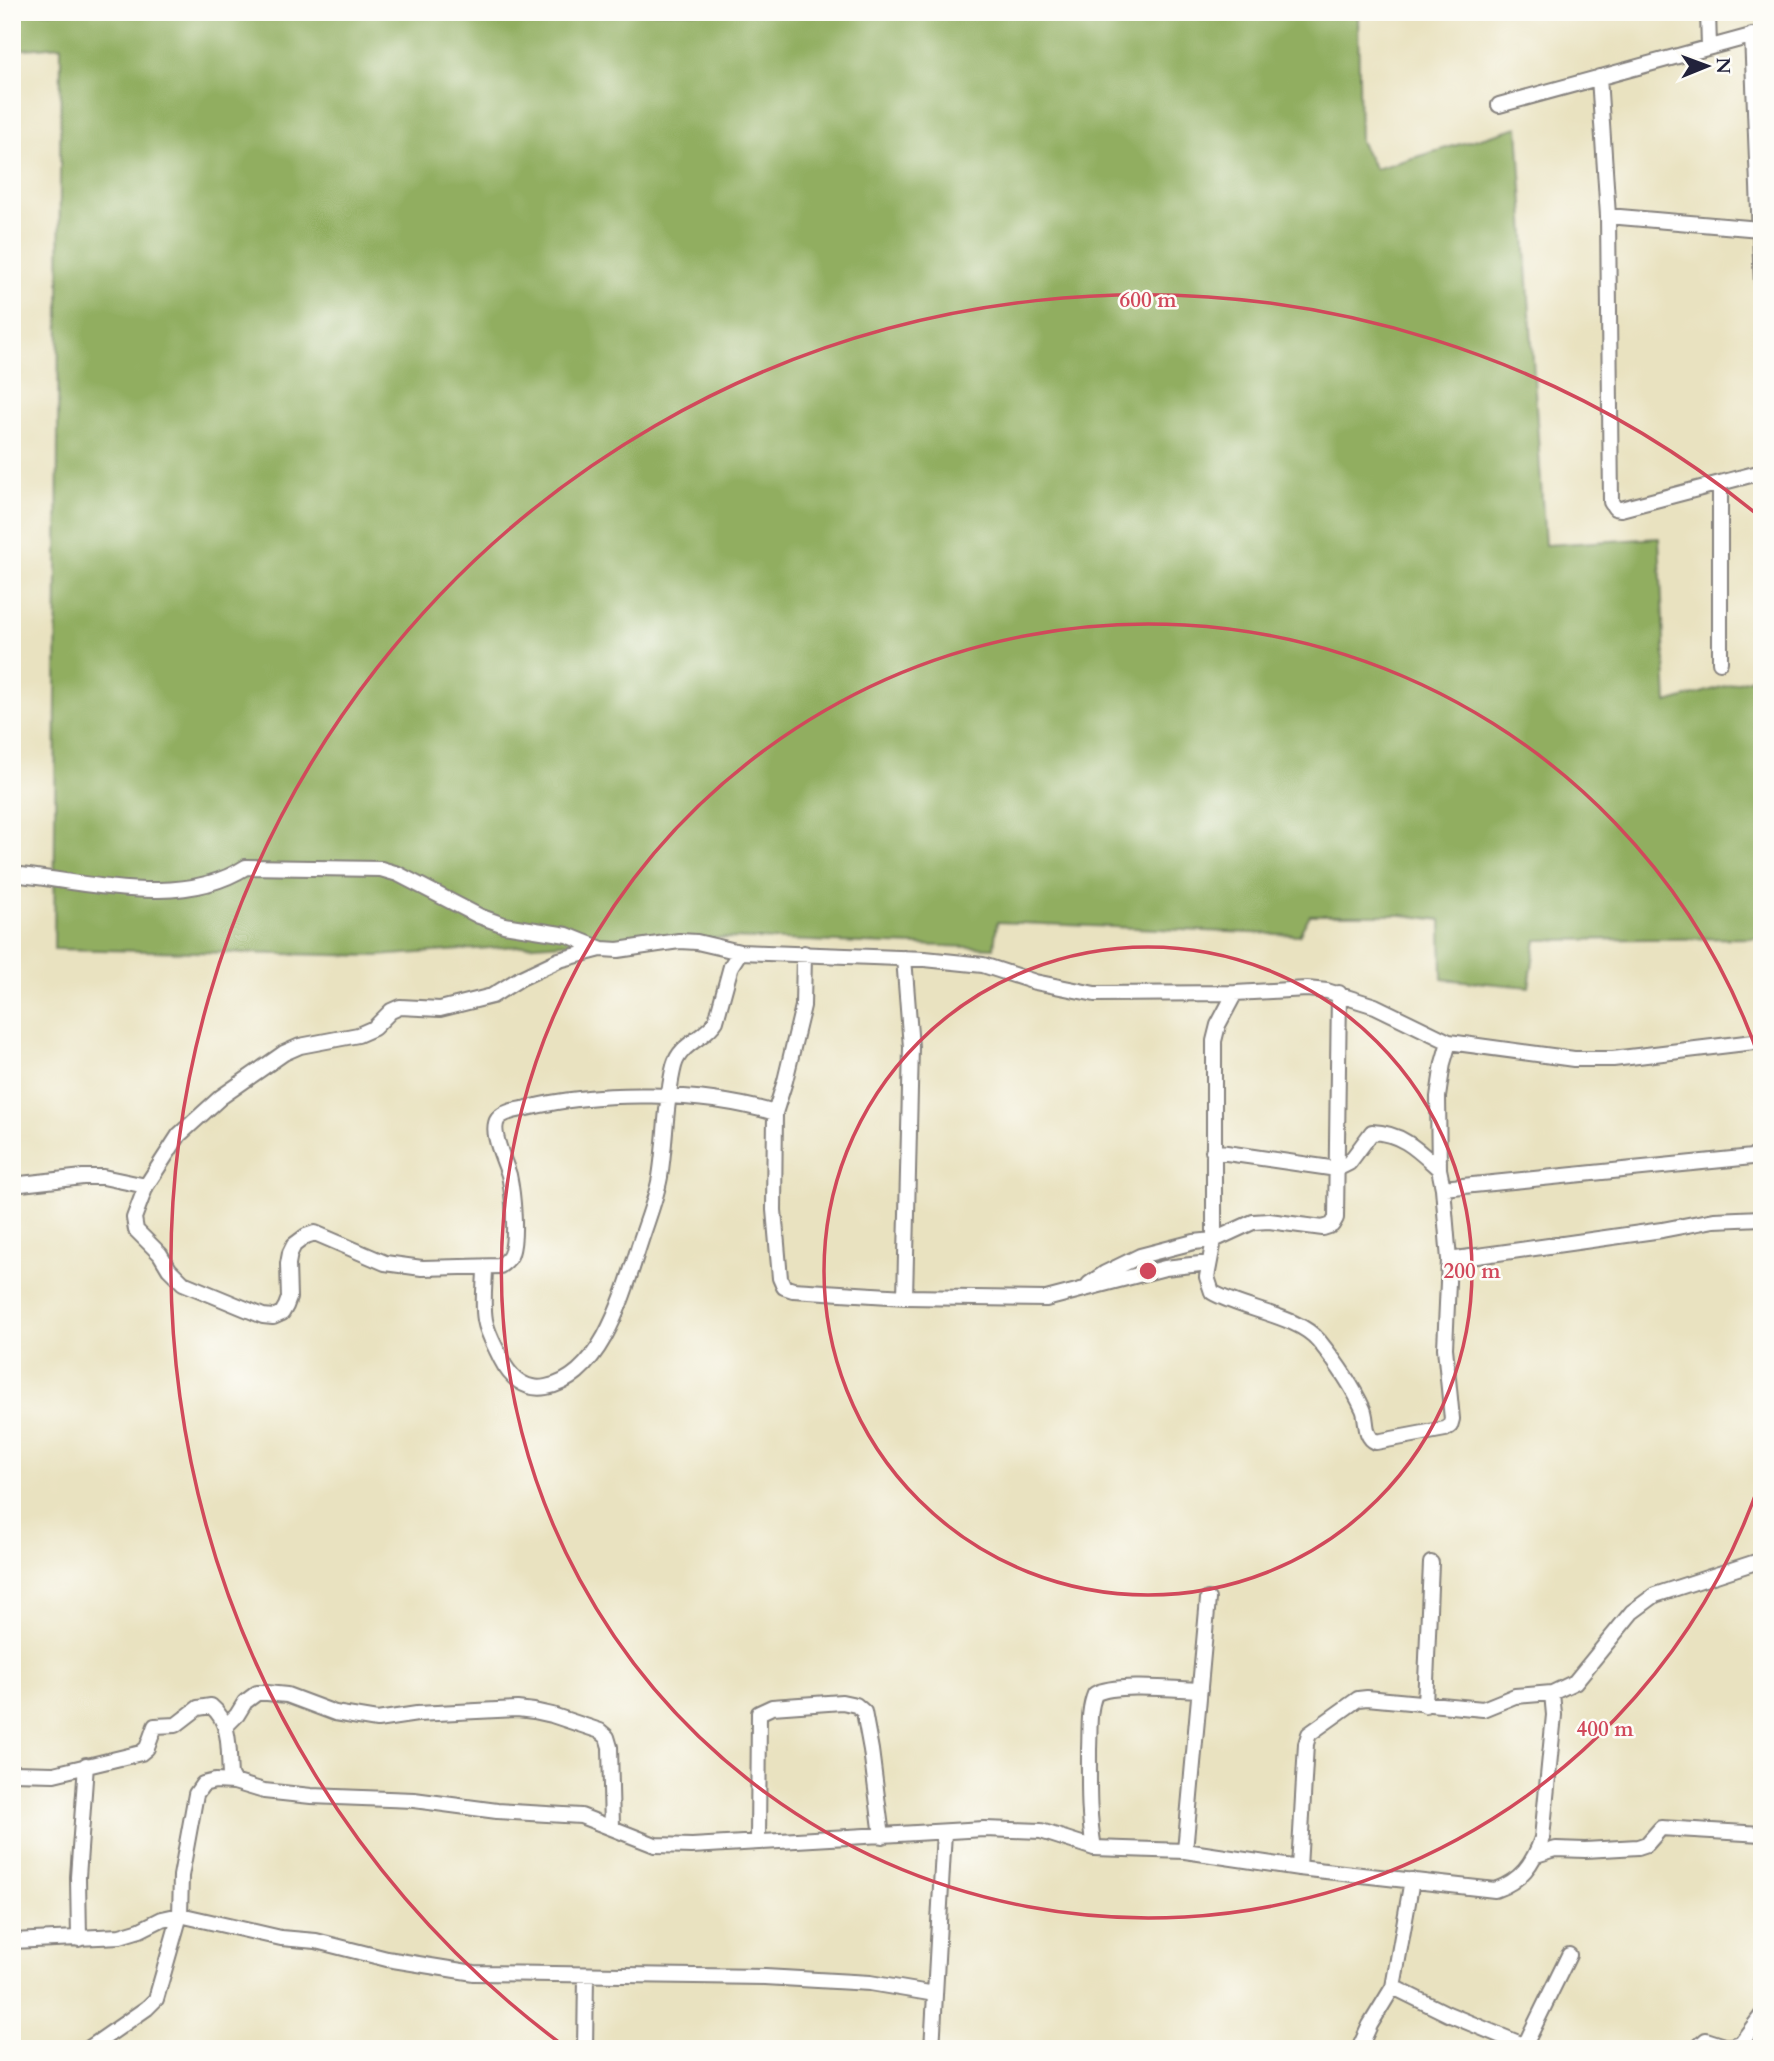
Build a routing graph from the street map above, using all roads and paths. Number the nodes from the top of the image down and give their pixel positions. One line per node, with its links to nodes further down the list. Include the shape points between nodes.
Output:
1 (1707, 12): 3 (street)
2 (1757, 34): 3 (street); 7 (street)
3 (1709, 47): 4 (street)
4 (1599, 76): 5 (street); 6 (street)
5 (1499, 105)
6 (1608, 216): 7 (street); 10 (street, via 1611,502 1621,509)
7 (1760, 229): 8 (street)
8 (1762, 286)
9 (1762, 472): 10 (street)
10 (1720, 485): 11 (street)
11 (1720, 662)
12 (12, 874): 13 (street, via 159,890 214,883 246,867 381,869 479,916 504,925 567,935)
13 (602, 949): 14 (street, via 697,942); 28 (street, via 559,960 492,996 440,1009 400,1007 366,1032 284,1053 221,1097 179,1135)
14 (740, 952): 15 (street); 21 (street, via 712,1029 685,1047 674,1065)
15 (804, 953): 16 (street); 22 (street, via 803,1006)
16 (904, 958): 17 (street, via 983,965 1095,995); 36 (street, via 911,1047)
17 (1236, 993): 18 (street, via 1307,989); 23 (street, via 1214,1041)
18 (1339, 993): 20 (street); 25 (street)
19 (1762, 1041): 20 (street, via 1613,1059 1574,1059)
20 (1449, 1042): 26 (street, via 1438,1097)
21 (670, 1097): 22 (street, via 731,1102); 34 (street, via 618,1096 538,1105 498,1118 496,1138 512,1196 513,1245 510,1258 500,1266); 34 (street, via 660,1177 625,1294 602,1341 580,1370 564,1382 537,1389 506,1368 484,1317)
22 (775, 1113): 36 (street, via 774,1210 784,1287)
23 (1213, 1151): 25 (street); 31 (street)
24 (1762, 1156): 29 (street)
25 (1337, 1169): 26 (street, via 1349,1163 1372,1132 1381,1132 1409,1142); 31 (street, via 1332,1225 1253,1222)
26 (1439, 1169): 29 (street)
27 (12, 1185): 28 (street, via 103,1177)
28 (146, 1186): 34 (street, via 134,1218 136,1230 169,1269 183,1283 263,1316 282,1313 289,1298 290,1253 294,1245 316,1233 385,1263 422,1268)
29 (1443, 1188): 32 (street)
30 (1762, 1218): 32 (street, via 1714,1220)
31 (1214, 1240): 33 (street); 35 (street, via 1140,1256)
32 (1449, 1260): 33 (street, via 1445,1348 1450,1426 1377,1441 1371,1439 1364,1411 1317,1338 1302,1326 1212,1292)
33 (1209, 1263): 35 (street, via 1166,1268)
34 (485, 1267)
35 (1079, 1290): 36 (street, via 1046,1300)
36 (905, 1297)
37 (1762, 1560): 41 (street, via 1655,1595 1632,1612 1575,1682)
38 (1431, 1563): 42 (street)
39 (1208, 1599): 40 (street)
40 (1200, 1690): 52 (street, via 1101,1690 1095,1694 1090,1718 1089,1792); 53 (street)
41 (1552, 1693): 42 (street, via 1515,1696 1483,1709); 54 (street, via 1542,1838)
42 (1425, 1705): 55 (street, via 1358,1699 1310,1734 1304,1756)
43 (226, 1726): 44 (street, via 212,1706 198,1708 176,1725 155,1726 141,1753); 46 (street); 47 (street, via 257,1693 287,1695 335,1713 377,1720 517,1709 552,1714 607,1737)
44 (86, 1765): 45 (street, via 54,1774); 58 (street)
45 (12, 1773)
46 (234, 1782): 47 (street, via 311,1796 414,1800 581,1816); 57 (street, via 203,1784 196,1794 181,1876)
47 (612, 1828): 51 (street, via 655,1845)
48 (944, 1832): 50 (street); 52 (street, via 1041,1831); 63 (street)
49 (1762, 1834): 54 (street, via 1661,1828 1638,1847 1556,1849)
50 (882, 1836): 51 (street); 51 (street, via 863,1712 856,1704 842,1702 772,1707 759,1713)
51 (758, 1842)
52 (1094, 1848): 53 (street)
53 (1185, 1851): 55 (street)
54 (1536, 1855): 56 (street, via 1511,1885 1494,1890)
55 (1299, 1868): 56 (street)
56 (1412, 1880): 62 (street)
57 (180, 1915): 58 (street, via 120,1936); 61 (street, via 474,1973); 66 (street, via 156,1999)
58 (79, 1939): 59 (street)
59 (12, 1941)
60 (1569, 1955): 65 (street)
61 (586, 1975): 63 (street, via 765,1977 870,1983); 67 (street)
62 (1393, 1987): 65 (street); 69 (street)
63 (935, 1994): 68 (street)
64 (1762, 2015): 70 (street, via 1741,2043 1727,2047 1706,2040)
65 (1527, 2048)
66 (88, 2049)
67 (585, 2049)
68 (932, 2049)
69 (1359, 2049)
70 (1696, 2049)

